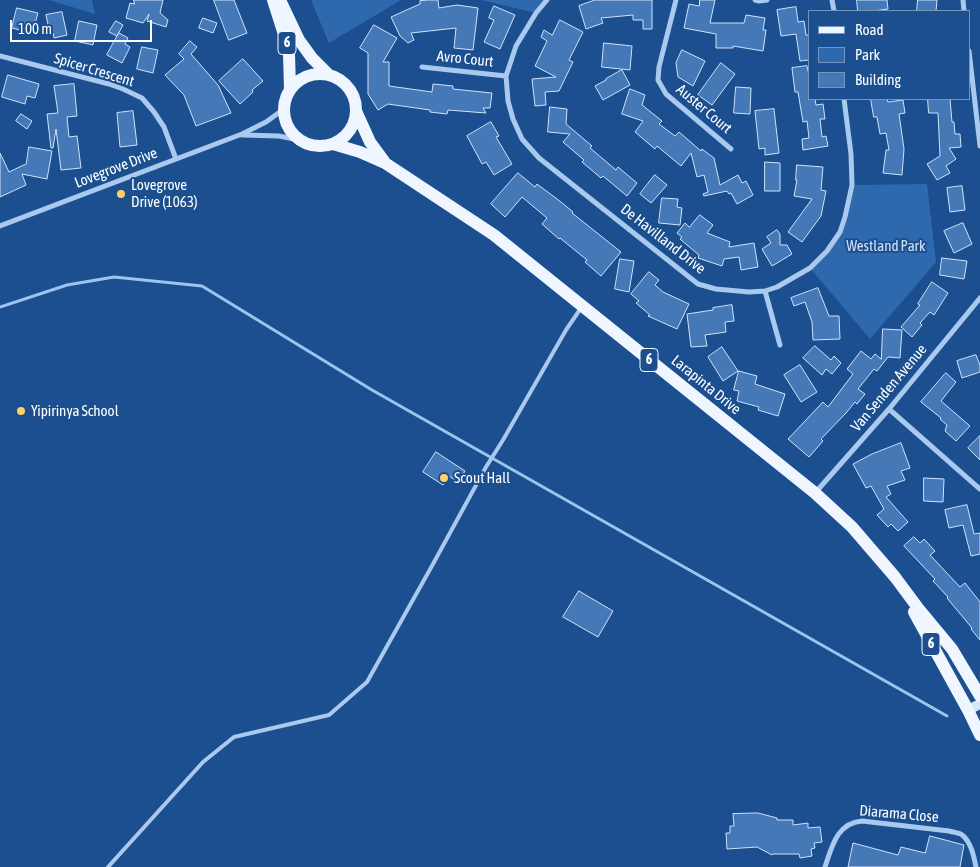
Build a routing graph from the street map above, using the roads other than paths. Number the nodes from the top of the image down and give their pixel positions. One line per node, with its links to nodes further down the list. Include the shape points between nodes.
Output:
1 (273, 0): 12 (main road, 6, via 289,54)
2 (280, 0): 10 (main road, 6, via 299,40)
3 (547, 0): 11 (street, De Havilland Drive, via 516,46)
4 (676, 0): 20 (street, Auster Court, via 658,80 666,94)
5 (755, 0): 6 (street)
6 (767, 0)
7 (0, 56): 21 (street, Spicer Crescent, via 109,84 142,98 164,127)
8 (970, 60): 19 (street)
9 (422, 67): 11 (street, Avro Court)
10 (328, 74): 12 (main road, via 307,76); 15 (main road, 6, via 341,80 351,91)
11 (506, 76): 24 (street, De Havilland Drive, via 513,119 522,139 539,158 698,284 716,289)
12 (290, 89): 14 (main road, 6)
13 (844, 100): 24 (street, De Havilland Drive, via 852,185 840,232 810,268)
14 (284, 109): 16 (street, Lovegrove Drive); 17 (main road, via 286,123)
15 (356, 111): 18 (main road, via 349,131); 22 (main road, Larapinta Drive / 6, via 370,142)
16 (242, 134): 17 (street, Lovegrove Drive); 21 (street, Lovegrove Drive)
17 (299, 140): 18 (main road, 6, via 312,146)
18 (333, 144): 22 (main road, Larapinta Drive / 6)
19 (980, 146)
20 (731, 149)
21 (176, 159): 23 (street, Lovegrove Drive)
22 (385, 163): 26 (main road, Larapinta Drive / 6, via 494,235)
23 (0, 226)
24 (765, 291): 27 (street)
25 (980, 298): 28 (street, Van Senden Avenue)
26 (582, 307): 30 (main road, Larapinta Drive / 6); 36 (lane, via 486,467 367,682 329,714 234,736 203,762)
27 (780, 345)
28 (889, 409): 29 (street); 30 (street, Van Senden Avenue)
29 (979, 486)
30 (815, 493): 31 (main road, Larapinta Drive / 6, via 852,527)
31 (895, 577): 32 (main road, Larapinta Drive / 6, via 952,649); 34 (main road, Larapinta Drive / 6)
32 (980, 696)
33 (980, 704): 34 (street)
34 (968, 710): 35 (main road, Larapinta Drive / 6)
35 (980, 735)
36 (108, 867)
37 (825, 867): 38 (street, Diarama Close, via 834,840 852,822 862,821 961,834 974,855)
38 (976, 867)

